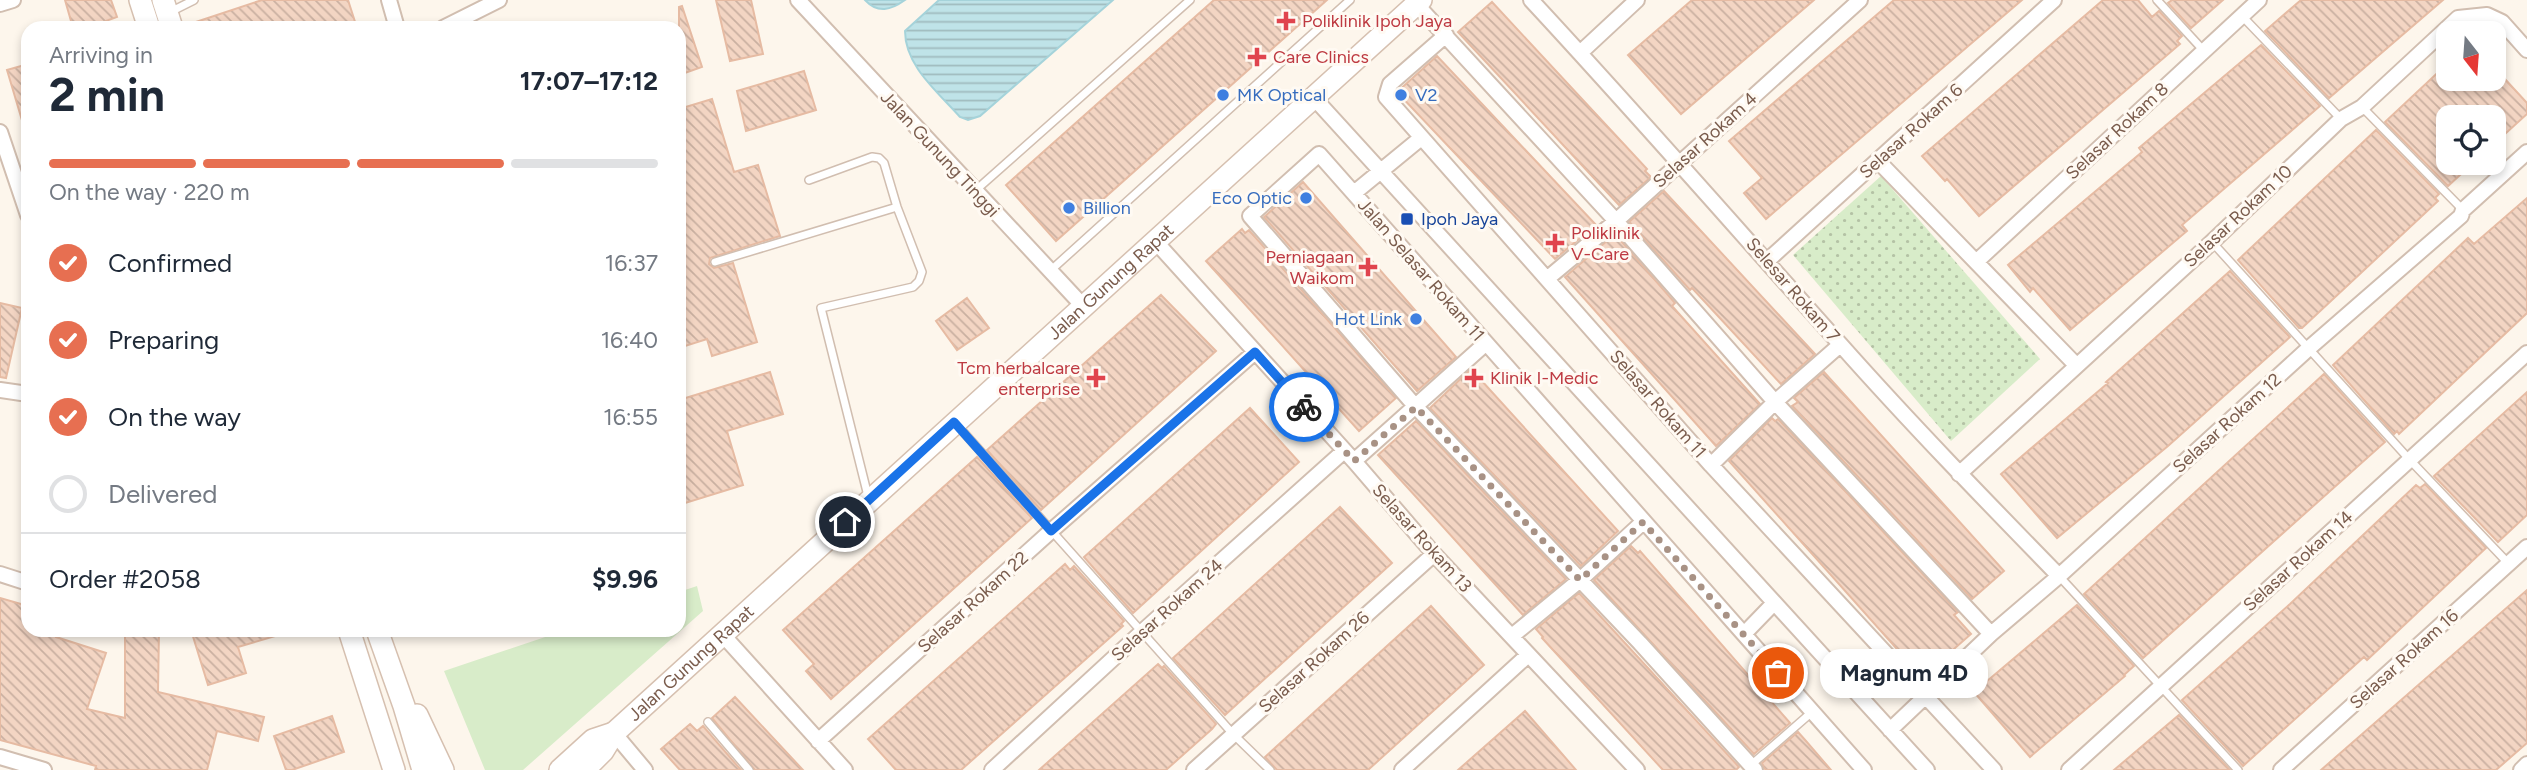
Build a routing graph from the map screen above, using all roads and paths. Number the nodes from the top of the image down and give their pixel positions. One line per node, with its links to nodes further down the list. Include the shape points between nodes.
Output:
1 (13, 0): 16 (street)
2 (140, 0): 19 (street)
3 (194, 0): 17 (lane)
4 (389, 0): 20 (street)
5 (499, 0): 21 (street)
6 (798, 0): 37 (street, Jalan Gunung Tinggi)
7 (1190, 0): 37 (lane)
8 (1350, 0): 48 (lane)
9 (1531, 0): 25 (street, Selesar Rokam 7)
10 (1637, 0): 25 (street)
11 (1860, 0): 34 (street, Selasar Rokam 4)
12 (2054, 0): 33 (street, Selasar Rokam 6)
13 (2157, 0): 24 (lane)
14 (2259, 0): 18 (street, Selasar Rokam 8)
15 (1419, 2): 22 (street); 26 (street, Jalan Gunung Rapat)
16 (0, 4)
17 (168, 14)
18 (2242, 15): 24 (street, Selasar Rokam 8); 28 (lane)
19 (147, 21)
20 (395, 21)
21 (460, 21)
22 (1446, 35): 30 (street, Selasar Rokam 11, via 1390,84 1386,97); 42 (street)
23 (2527, 50): 27 (street, Selasar Rokam 10, via 2502,22 2487,15 2458,18)
24 (2204, 51): 47 (street, Selasar Rokam 8)
25 (1580, 53): 34 (street, Selesar Rokam 7)
26 (1315, 99): 35 (street); 43 (street, Jalan Gunung Rapat)
27 (2362, 107): 28 (street, Selasar Rokam 10); 41 (lane)
28 (2341, 119): 44 (street, Selasar Rokam 10)
29 (0, 132): 32 (street)
30 (1422, 138): 35 (street); 49 (street, Selasar Rokam 11)
31 (2527, 152): 41 (street, Selasar Rokam 12)
32 (4, 159): 39 (street)
33 (1878, 161): 45 (street, Selasar Rokam 6); 47 (street)
34 (1679, 162): 42 (street, Selasar Rokam 4); 45 (street, Selesar Rokam 7)
35 (1380, 171): 38 (street); 76 (street)
36 (809, 180): 40 (lane, via 878,158 884,163)
37 (974, 191): 48 (street, Jalan Gunung Tinggi)
38 (1354, 193): 51 (street, Jalan Selasar Rokam 11); 60 (street, Jalan Selasar Rokam 11, via 1319,153 1250,216)
39 (21, 199)
40 (897, 207): 46 (lane); 66 (lane, via 922,272 919,281 821,308)
41 (2463, 210): 53 (street, Selasar Rokam 12)
42 (1616, 221): 49 (street, Selasar Rokam 4); 59 (street)
43 (1155, 242): 50 (street, Jalan Gunung Rapat); 54 (street, Selasar Rokam 13)
44 (2211, 242): 53 (lane); 56 (street, Selasar Rokam 10)
45 (1768, 261): 52 (street, Selesar Rokam 7)
46 (715, 262)
47 (1976, 262): 56 (street)
48 (1050, 271): 50 (street, Jalan Gunung Tinggi)
49 (1548, 278): 64 (street, Selasar Rokam 11)
50 (1084, 307): 61 (street, Jalan Gunung Rapat)
51 (1486, 344): 60 (street, Selasar Rokam 24); 67 (street, Jalan Selasar Rokam 11)
52 (1840, 345): 59 (street); 65 (street, Selesar Rokam 7)
53 (2308, 349): 63 (lane); 73 (street, Selasar Rokam 12)
54 (1255, 352): 62 (street, Selasar Rokam 13); 68 (street, Selasar Rokam 22)
55 (2527, 353): 63 (street, Selasar Rokam 14)
56 (2076, 365): 65 (street, Selasar Rokam 10)
57 (0, 390): 58 (street)
58 (21, 393)
59 (1776, 402): 64 (street); 80 (street)
60 (1416, 407): 62 (street, Selasar Rokam 24); 74 (street)
61 (954, 422): 66 (street, Jalan Gunung Rapat); 68 (lane)
62 (1349, 456): 70 (street, Selasar Rokam 13); 77 (street, Selasar Rokam 24)
63 (2409, 459): 71 (lane); 85 (street, Selasar Rokam 14)
64 (1711, 465): 86 (street, Selasar Rokam 11)
65 (1959, 474): 73 (street, Selesar Rokam 7)
66 (869, 500): 78 (street, Jalan Gunung Rapat)
67 (1643, 522): 74 (street); 79 (street, Jalan Selasar Rokam 11)
68 (1051, 531): 77 (lane); 93 (street, Selasar Rokam 22)
69 (2527, 547): 71 (street, Selasar Rokam 16)
70 (1434, 554): 81 (street, Selasar Rokam 13); 92 (street, Selasar Rokam 26)
71 (2508, 564): 116 (street, Selasar Rokam 16)
72 (0, 574): 75 (street)
73 (2059, 576): 80 (street, Selasar Rokam 12); 85 (lane)
74 (1580, 580): 81 (street); 96 (street)
75 (21, 581)
76 (1774, 603): 79 (street); 90 (street)
77 (1143, 631): 92 (lane); 107 (street, Selasar Rokam 24)
78 (722, 634): 91 (street, Jalan Gunung Rapat); 93 (street)
79 (1744, 634): 88 (street, Jalan Selasar Rokam 11)
80 (1991, 634): 86 (street, Selasar Rokam 12)
81 (1512, 636): 84 (street, Selasar Rokam 13)
82 (351, 637): 99 (street)
83 (379, 637): 87 (street)
84 (1528, 655): 97 (street, Selasar Rokam 13); 110 (street)
85 (2160, 686): 114 (street, Selasar Rokam 14); 115 (lane)
86 (1927, 696): 90 (street, Selasar Rokam 12); 113 (street, Selasar Rokam 11)
87 (404, 706): 100 (street); 101 (street, via 418,715)
88 (1812, 712): 96 (lane); 111 (street, Jalan Selasar Rokam 11)
89 (708, 722): 105 (lane)
90 (1890, 730): 112 (street)
91 (614, 733): 102 (street, Jalan Gunung Rapat, via 593,740); 103 (street, Jalan Gunung Rapat); 104 (street)
92 (1233, 734): 108 (street, Selasar Rokam 26); 109 (lane)
93 (818, 741): 106 (street)
94 (0, 757): 98 (street)
95 (2527, 764): 117 (street)
96 (1753, 767)
97 (1635, 769)
98 (44, 770)
99 (394, 770)
100 (423, 770)
101 (443, 770)
102 (560, 770)
103 (584, 770)
104 (645, 770)
105 (749, 770)
106 (845, 770)
107 (992, 770)
108 (1194, 770)
109 (1270, 770)
110 (1402, 770)
111 (1864, 770)
112 (1927, 770)
113 (1994, 770)
114 (2069, 770)
115 (2238, 770)
116 (2281, 770)
117 (2521, 770)

